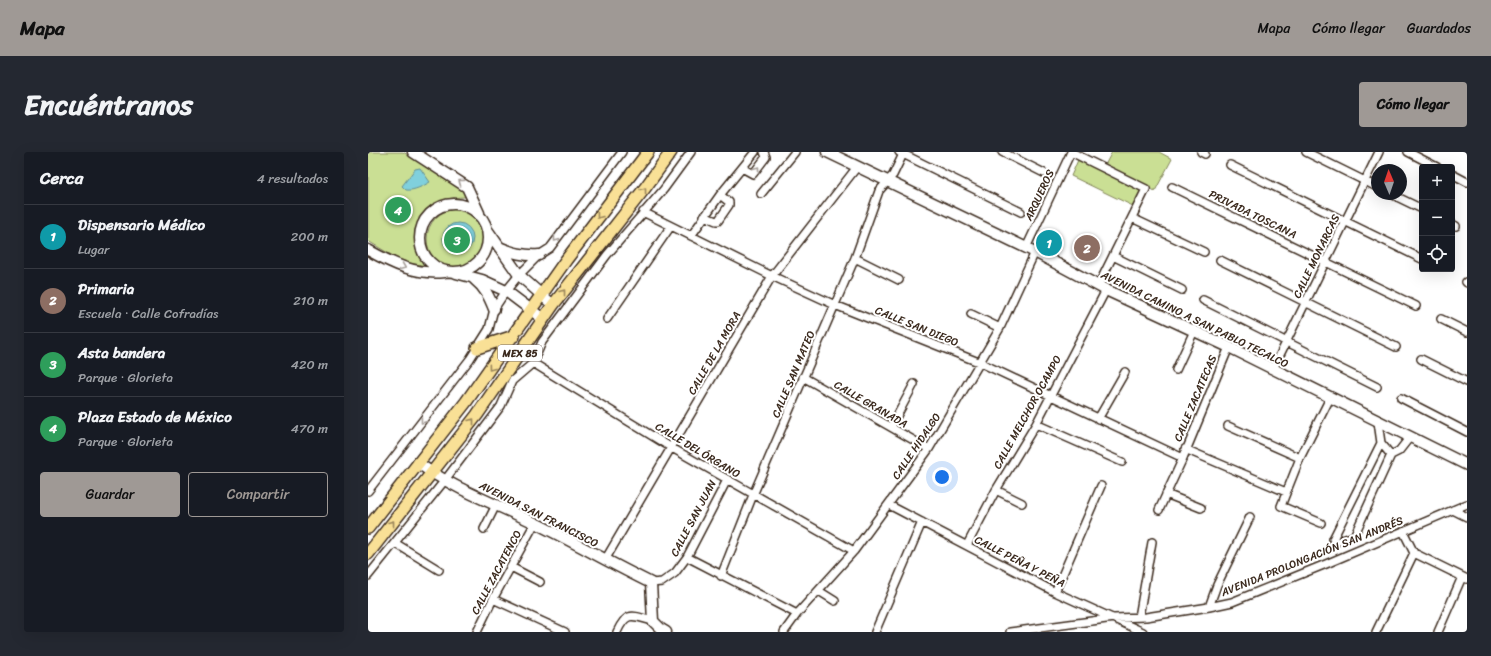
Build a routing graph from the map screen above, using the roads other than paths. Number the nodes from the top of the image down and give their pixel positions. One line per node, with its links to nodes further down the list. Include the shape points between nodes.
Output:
1 (413, 152): 33 (street, one-way to 1, via 462,182)
2 (622, 152): 45 (street, one-way to 45, via 550,248)
3 (648, 152): 59 (main road, MEX 85, one-way to 59)
4 (671, 152): 43 (main road, MEX 85, one-way to 4)
5 (691, 152): 31 (street, via 664,189)
6 (755, 152): 19 (street)
7 (764, 152): 19 (street, one-way to 7, via 753,174 766,157)
8 (795, 152): 27 (street)
9 (827, 152): 18 (street, AVENIDA CAMINO A SAN PABLO TECALCO)
10 (1002, 152): 20 (street)
11 (1071, 152): 35 (street, CALLE MELCHOR OCAMPO, via 1146,189); 42 (street, ARQUEROS)
12 (1306, 152): 22 (street)
13 (1379, 152): 22 (street, CALLE MONARCAS)
14 (1408, 152): 16 (street)
15 (902, 153): 23 (street, CALLE SAN MATEO, via 893,175); 32 (street)
16 (1431, 164)
17 (1230, 165): 36 (street)
18 (857, 167): 23 (street, AVENIDA CAMINO A SAN PABLO TECALCO); 53 (street, CALLE DE LA MORA)
19 (742, 168): 28 (street)
20 (1044, 173)
21 (1455, 176): 24 (street)
22 (1365, 181): 25 (street); 36 (street, CALLE MONARCAS)
23 (886, 182): 42 (street, AVENIDA CAMINO A SAN PABLO TECALCO); 47 (street, CALLE SAN MATEO, via 879,191)
24 (1467, 182)
25 (1371, 184)
26 (1172, 187): 50 (street, PRIVADA TOSCANA)
27 (761, 194)
28 (720, 195): 34 (street); 34 (street, via 729,202 729,205 718,221)
29 (1403, 200): 30 (street)
30 (1419, 208)
31 (643, 212): 37 (street, CALLE SAN DIEGO); 43 (street)
32 (1021, 212)
33 (480, 215): 38 (street); 51 (street, via 470,207 446,204 435,209 426,218 420,230 420,243 425,256 434,266)
34 (704, 216): 39 (street)
35 (1132, 218): 44 (street); 46 (street, CALLE MELCHOR OCAMPO)
36 (1346, 221): 48 (street); 50 (street, CALLE MONARCAS)
37 (671, 226): 39 (street, CALLE SAN DIEGO); 70 (street)
38 (488, 230): 40 (street); 51 (street, via 488,246 482,260 469,269)
39 (691, 236): 53 (street, CALLE SAN DIEGO)
40 (498, 246): 45 (street, via 514,254); 52 (street)
41 (368, 250): 51 (street, one-way to 51, via 409,269 430,273)
42 (1031, 250): 56 (street, AVENIDA CAMINO A SAN PABLO TECALCO); 73 (street, CALLE HIDALGO)
43 (602, 252): 63 (main road, MEX 85, one-way to 43); 67 (street)
44 (1204, 252)
45 (539, 255): 52 (street)
46 (1113, 256): 56 (street, CALLE MELCHOR OCAMPO); 57 (street)
47 (855, 258): 55 (street); 62 (street, CALLE SAN MATEO)
48 (1419, 258)
49 (1220, 260): 61 (street)
50 (1325, 262): 61 (street, CALLE MONARCAS); 64 (street, PRIVADA TOSCANA)
51 (450, 272): 54 (street)
52 (519, 275): 58 (street); 59 (street)
53 (772, 276): 62 (street, CALLE SAN DIEGO); 103 (street, CALLE DE LA MORA)
54 (471, 277): 58 (street); 65 (street, via 484,288)
55 (899, 280)
56 (1102, 288): 74 (street, AVENIDA CAMINO A SAN PABLO TECALCO); 92 (street, CALLE MELCHOR OCAMPO)
57 (1182, 290)
58 (506, 291): 65 (street); 66 (street)
59 (540, 295): 63 (street); 66 (main road, MEX 85)
60 (1203, 300): 77 (street)
61 (1306, 302): 77 (street, CALLE MONARCAS); 79 (street)
62 (835, 304): 83 (street, CALLE SAN DIEGO); 87 (street, CALLE SAN MATEO)
63 (553, 305): 67 (street); 69 (main road, MEX 85)
64 (1416, 306)
65 (494, 309): 80 (street, via 488,329)
66 (530, 309): 69 (street); 76 (main road, MEX 85)
67 (564, 313): 72 (street)
68 (972, 314): 73 (street)
69 (543, 319): 72 (street); 88 (main road, MEX 85)
70 (607, 319)
71 (1441, 319): 75 (street)
72 (552, 328): 82 (street, via 542,342)
73 (1000, 328): 83 (street, CALLE HIDALGO)
74 (1194, 331): 78 (street, AVENIDA CAMINO A SAN PABLO TECALCO); 84 (street)
75 (1467, 332)
76 (514, 336): 80 (main road); 110 (main road, MEX 85, one-way to 110)
77 (1286, 341): 85 (street, CALLE MONARCAS); 91 (street)
78 (1229, 347): 85 (street, AVENIDA CAMINO A SAN PABLO TECALCO); 105 (street, CALLE ZACATECAS)
79 (1396, 347)
80 (477, 348): 117 (street, one-way to 117)
81 (1421, 359): 89 (street)
82 (533, 363): 88 (street); 103 (street, CALLE DEL ÓRGANO)
83 (981, 363): 92 (street, CALLE SAN DIEGO); 104 (street, CALLE HIDALGO)
84 (1176, 370)
85 (1273, 370): 93 (street, AVENIDA CAMINO A SAN PABLO TECALCO)
86 (1125, 372): 95 (street)
87 (803, 377): 99 (street, CALLE GRANADA); 120 (street, CALLE SAN MATEO)
88 (509, 379): 112 (main road, MEX 85, one-way to 88); 113 (street, via 501,406)
89 (1467, 382)
90 (914, 384): 99 (street)
91 (1377, 387)
92 (1051, 396): 95 (street, CALLE SAN DIEGO); 97 (street, CALLE MELCHOR OCAMPO)
93 (1330, 398): 96 (street, AVENIDA CAMINO A SAN PABLO TECALCO); 108 (street)
94 (1401, 398): 100 (street)
95 (1098, 419): 107 (street, CALLE SAN DIEGO)
96 (1378, 422): 101 (street, AVENIDA CAMINO A SAN PABLO TECALCO); 102 (street)
97 (1036, 424): 109 (street); 116 (street, CALLE MELCHOR OCAMPO)
98 (1228, 426): 108 (street)
99 (891, 427): 104 (street, CALLE GRANADA)
100 (1467, 432)
101 (1410, 437): 106 (street, via 1399,451); 111 (street, AVENIDA CAMINO A SAN PABLO TECALCO)
102 (1380, 443): 106 (street); 106 (street, via 1333,542 1354,536)
103 (672, 448): 114 (street, CALLE DEL ÓRGANO); 143 (street, CALLE DE LA MORA)
104 (929, 449): 124 (street, CALLE HIDALGO)
105 (1185, 449): 107 (street, CALLE ZACATECAS); 118 (street)
106 (1391, 455)
107 (1182, 458): 119 (street, CALLE ZACATECAS)
108 (1300, 458): 118 (street)
109 (1122, 462)
110 (418, 463): 112 (street, AVENIDA SAN FRANCISCO); 133 (main road, MEX 85)
111 (1467, 465)
112 (432, 472): 113 (street, AVENIDA SAN FRANCISCO); 141 (main road, MEX 85, one-way to 112)
113 (445, 480): 123 (street, AVENIDA SAN FRANCISCO); 137 (street)
114 (727, 480): 120 (street, CALLE DEL ÓRGANO); 142 (street, CALLE SAN JUAN)
115 (1101, 486): 152 (street)
116 (996, 490): 121 (street); 138 (street, CALLE MELCHOR OCAMPO)
117 (368, 491)
118 (1286, 492): 132 (street, via 1281,506)
119 (1166, 494): 125 (street); 126 (street, CALLE ZACATECAS)
120 (753, 495): 139 (street, CALLE DEL ÓRGANO); 147 (street, CALLE SAN MATEO)
121 (1022, 503)
122 (1467, 504): 127 (street, AVENIDA PROLONGACIÓN SAN ANDRÉS)
123 (496, 505): 131 (street, AVENIDA SAN FRANCISCO); 134 (street)
124 (889, 505): 130 (street, CALLE PEÑA Y PEÑA); 139 (street, CALLE HIDALGO)
125 (1201, 508)
126 (1159, 510)
127 (1453, 510): 128 (street); 135 (street, AVENIDA PROLONGACIÓN SAN ANDRÉS)
128 (1467, 516)
129 (1250, 518): 155 (street)
130 (922, 522): 138 (street, CALLE PEÑA Y PEÑA); 165 (street)
131 (535, 523): 143 (street, AVENIDA SAN FRANCISCO); 144 (street, CALLE ZACATENCO)
132 (1321, 523)
133 (368, 528)
134 (484, 529)
135 (1403, 531): 140 (street); 155 (street, AVENIDA PROLONGACIÓN SAN ANDRÉS, via 1239,599)
136 (1152, 542): 157 (street)
137 (395, 543): 145 (street); 146 (street)
138 (967, 545): 152 (street, CALLE PEÑA Y PEÑA)
139 (854, 551): 151 (street, CALLE HIDALGO)
140 (1414, 553): 148 (street); 168 (street)
141 (368, 554)
142 (687, 558): 147 (street); 150 (street, CALLE SAN JUAN, via 675,573 662,582)
143 (605, 560): 150 (street, AVENIDA SAN FRANCISCO)
144 (510, 567): 149 (street); 153 (street, CALLE ZACATENCO)
145 (439, 570)
146 (368, 576)
147 (721, 576): 156 (street)
148 (1465, 578): 169 (street)
149 (540, 582)
150 (651, 583): 159 (street)
151 (819, 591): 154 (street); 156 (street, CALLE HIDALGO)
152 (1055, 592): 158 (street, CALLE PEÑA Y PEÑA)
153 (493, 599): 160 (street, CALLE ZACATENCO); 161 (street)
154 (835, 601)
155 (1209, 607): 157 (street, AVENIDA PROLONGACIÓN SAN ANDRÉS)
156 (798, 614): 164 (street, CALLE HIDALGO)
157 (1138, 617): 158 (street, AVENIDA PROLONGACIÓN SAN ANDRÉS)
158 (1114, 618): 166 (street, AVENIDA PROLONGACIÓN SAN ANDRÉS); 167 (street, CALLE PEÑA Y PEÑA)
159 (653, 621): 162 (street, via 634,616 627,617); 163 (street)
160 (477, 632)
161 (565, 632)
162 (617, 632)
163 (666, 632)
164 (784, 632)
165 (875, 632)
166 (1010, 632)
167 (1143, 632)
168 (1376, 632)
169 (1438, 632)

